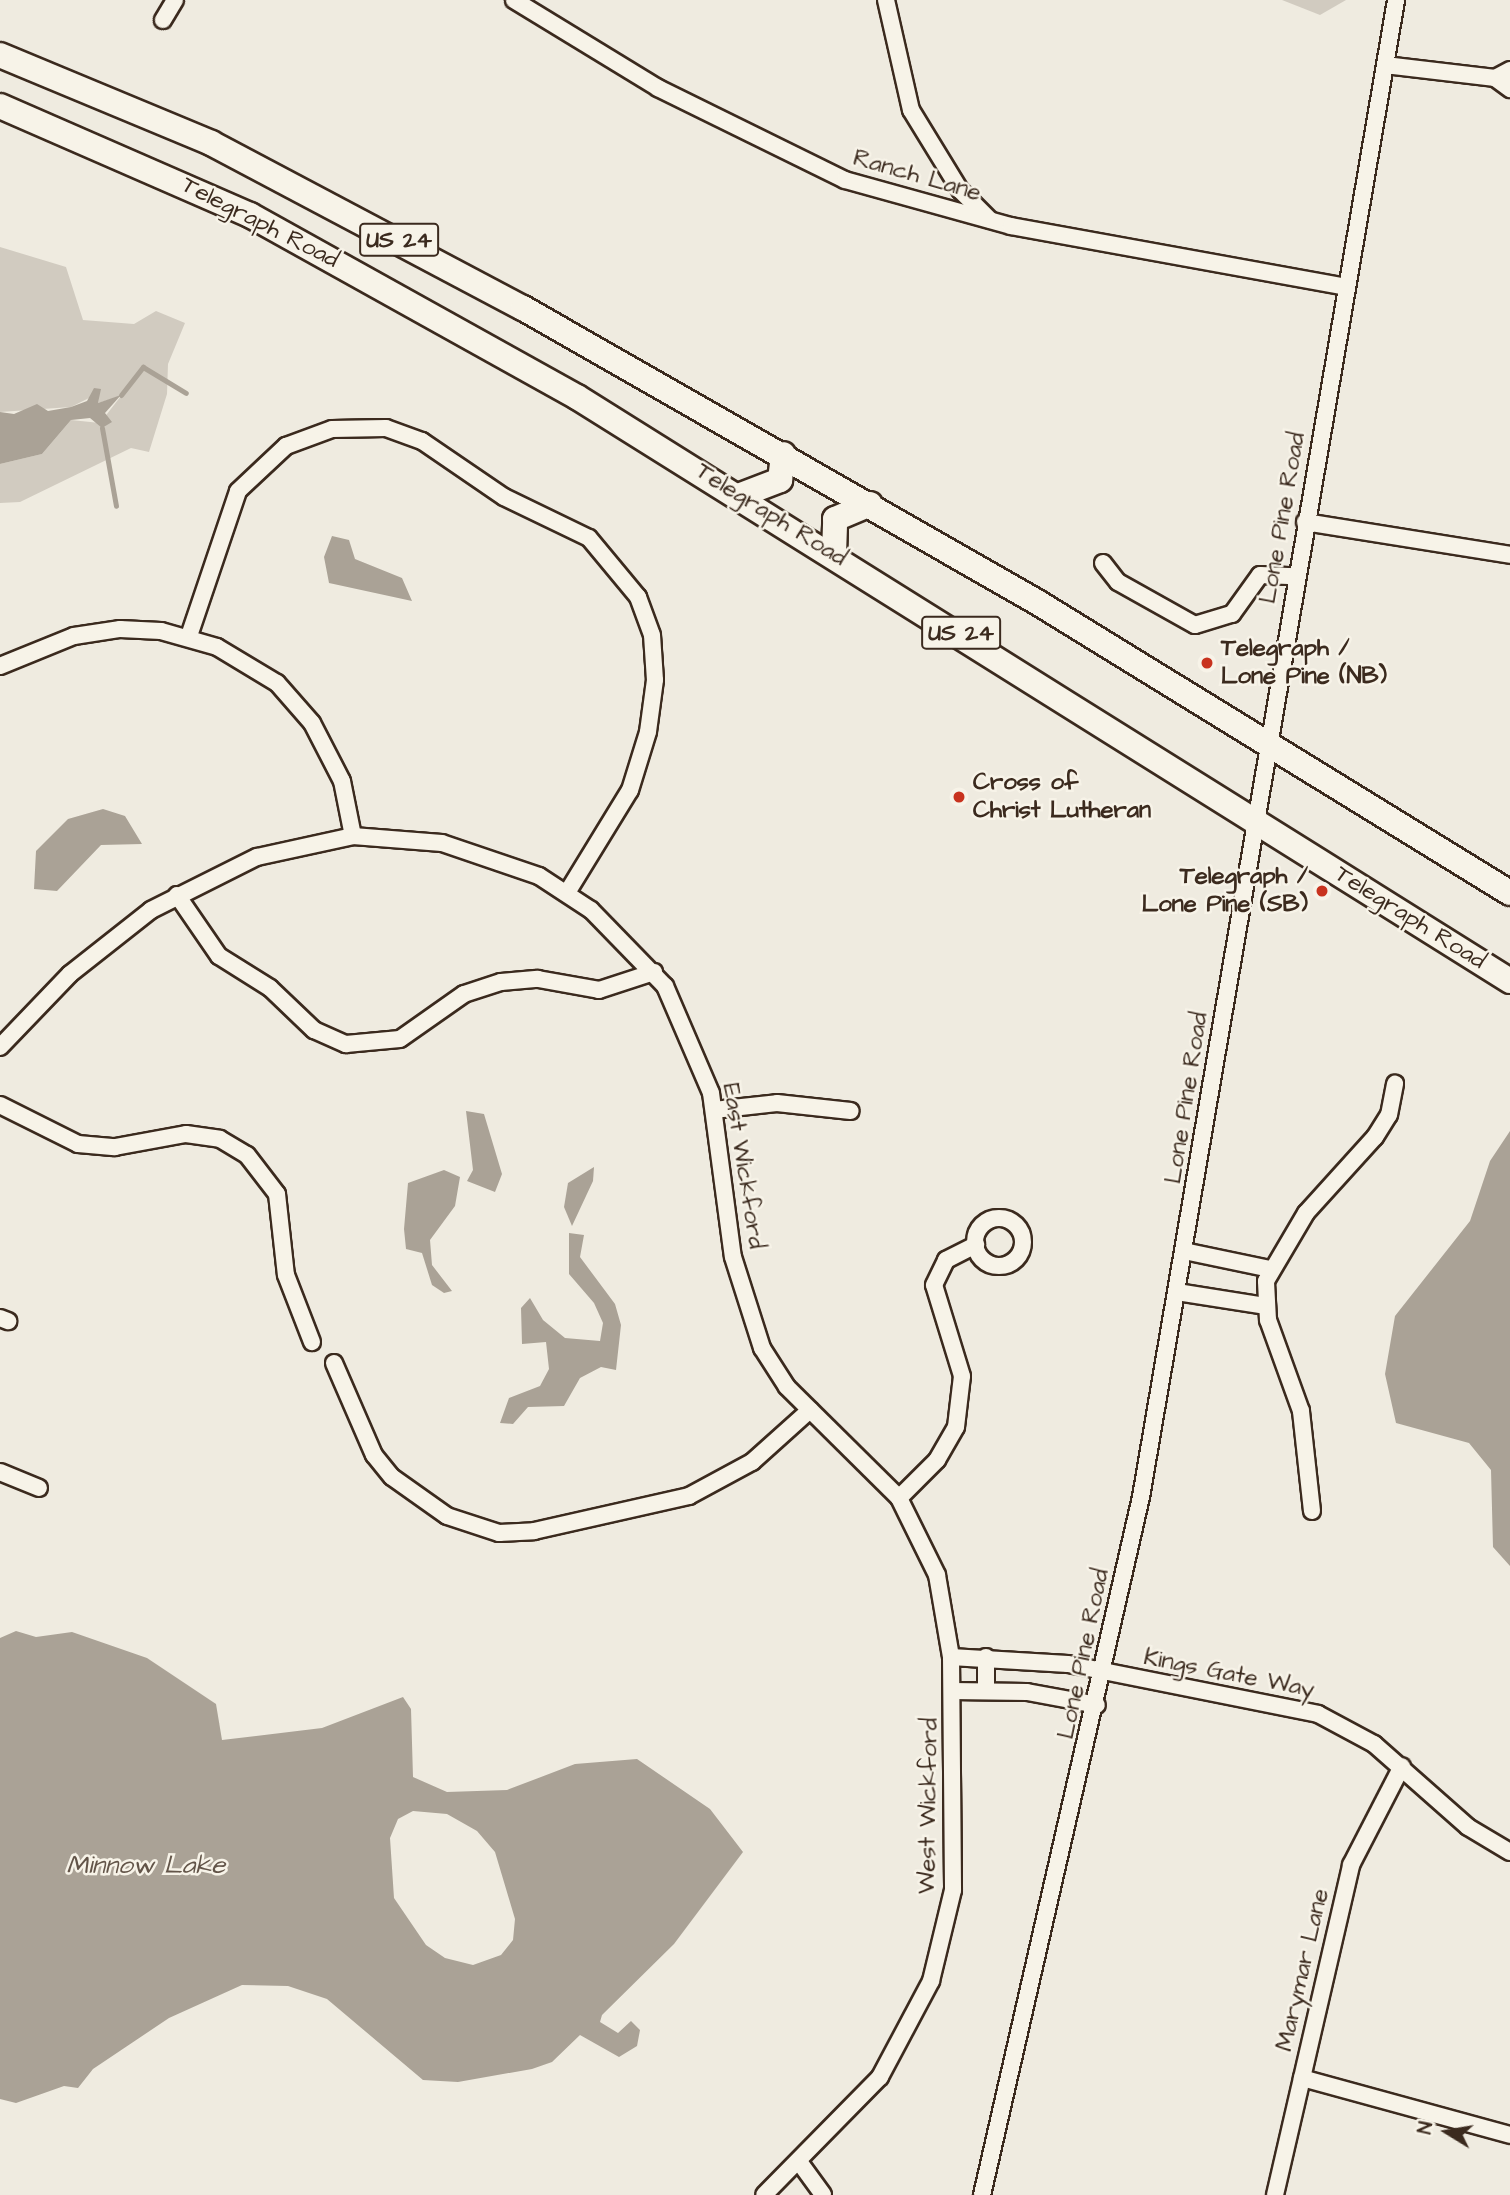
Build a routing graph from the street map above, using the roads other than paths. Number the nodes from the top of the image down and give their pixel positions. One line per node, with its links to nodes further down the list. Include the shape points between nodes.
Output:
1 (174, 0): 5 (street)
2 (514, 0): 12 (street, Ranch Lane, via 751,137 845,180)
3 (886, 0): 12 (street, via 911,110 960,190)
4 (1396, 0): 7 (street, Lone Pine Road)
5 (163, 20)
6 (0, 55): 14 (highway, Telegraph Road / US 24, via 177,127 314,195)
7 (1385, 65): 9 (street); 13 (street, Lone Pine Road)
8 (1510, 70): 9 (street)
9 (1495, 78): 10 (street)
10 (1510, 89)
11 (0, 106): 15 (highway, Telegraph Road / US 24, via 146,165 295,239)
12 (992, 221): 13 (street, Ranch Lane)
13 (1346, 287): 17 (street, Lone Pine Road)
14 (783, 454): 15 (highway, via 780,480); 16 (highway, Telegraph Road / US 24)
15 (741, 495): 18 (highway, Telegraph Road / US 24)
16 (870, 504): 18 (highway, via 835,519); 24 (highway, Telegraph Road / US 24)
17 (1305, 522): 19 (street); 21 (street, Lone Pine Road)
18 (834, 554): 25 (highway, Telegraph Road / US 24)
19 (1510, 555)
20 (1103, 562): 21 (street, via 1118,582 1195,625 1232,614 1260,575)
21 (1296, 576): 24 (street, Lone Pine Road)
22 (188, 636): 23 (street, via 140,629 91,633); 26 (street, via 259,670 302,710 332,756); 27 (street, via 238,491 286,446 332,429 406,434 504,497 589,538 638,597 652,635 655,680 648,732 630,790)
23 (0, 666)
24 (1269, 742): 25 (street, Lone Pine Road); 28 (highway, Telegraph Road / US 24)
25 (1256, 820): 31 (highway, Telegraph Road / US 24); 38 (street, Lone Pine Road)
26 (354, 835): 27 (street, East Wickford, via 464,847); 29 (street, East Wickford, via 257,857)
27 (567, 892): 30 (street, East Wickford)
28 (1510, 893)
29 (177, 895): 30 (street, via 219,956 270,988 314,1030 346,1044 400,1039 464,994 501,982 538,979 599,990); 32 (street, East Wickford, via 91,955)
30 (654, 972): 35 (street, East Wickford, via 687,1027)
31 (1510, 981)
32 (0, 1047)
33 (1395, 1084): 39 (street, via 1389,1115 1375,1137 1314,1203)
34 (0, 1105): 42 (street, via 78,1144 115,1147 186,1133 220,1139 247,1154 277,1194 286,1275)
35 (714, 1110): 36 (street, via 777,1103); 44 (street, East Wickford, via 733,1257 750,1317 773,1367)
36 (851, 1111)
37 (975, 1245): 47 (street, via 946,1260 934,1285 962,1376 956,1427 937,1460)
38 (1184, 1251): 39 (street); 40 (street, Lone Pine Road)
39 (1270, 1269): 41 (street)
40 (1177, 1292): 41 (street); 51 (street, Lone Pine Road)
41 (1265, 1306): 48 (street, via 1297,1393)
42 (313, 1342)
43 (334, 1363): 44 (street, via 373,1455 392,1477 447,1516 499,1533 534,1531 689,1496 752,1462)
44 (810, 1410): 47 (street, East Wickford)
45 (0, 1472): 46 (street)
46 (39, 1488)
47 (899, 1498): 49 (street, East Wickford, via 937,1575)
48 (1312, 1511)
49 (951, 1657): 50 (street); 52 (street, East Wickford)
50 (986, 1657): 51 (street); 53 (street)
51 (1105, 1673): 54 (street, Lone Pine Road); 55 (street, Kings Gate Way, via 1306,1710 1357,1733)
52 (952, 1690): 53 (street); 59 (street, West Wickford, via 954,1862 941,1951 918,2012 880,2077)
53 (986, 1690): 54 (street)
54 (1097, 1705): 62 (street, Lone Pine Road)
55 (1402, 1766): 56 (street, Kings Gate Way, via 1468,1827); 57 (street, Marymar Lane, via 1351,1865)
56 (1510, 1852)
57 (1302, 2078): 58 (street); 63 (street, Marymar Lane)
58 (1510, 2135)
59 (800, 2163): 60 (street, West Wickford); 61 (street)
60 (764, 2195)
61 (823, 2195)
62 (982, 2195)
63 (1275, 2195)

